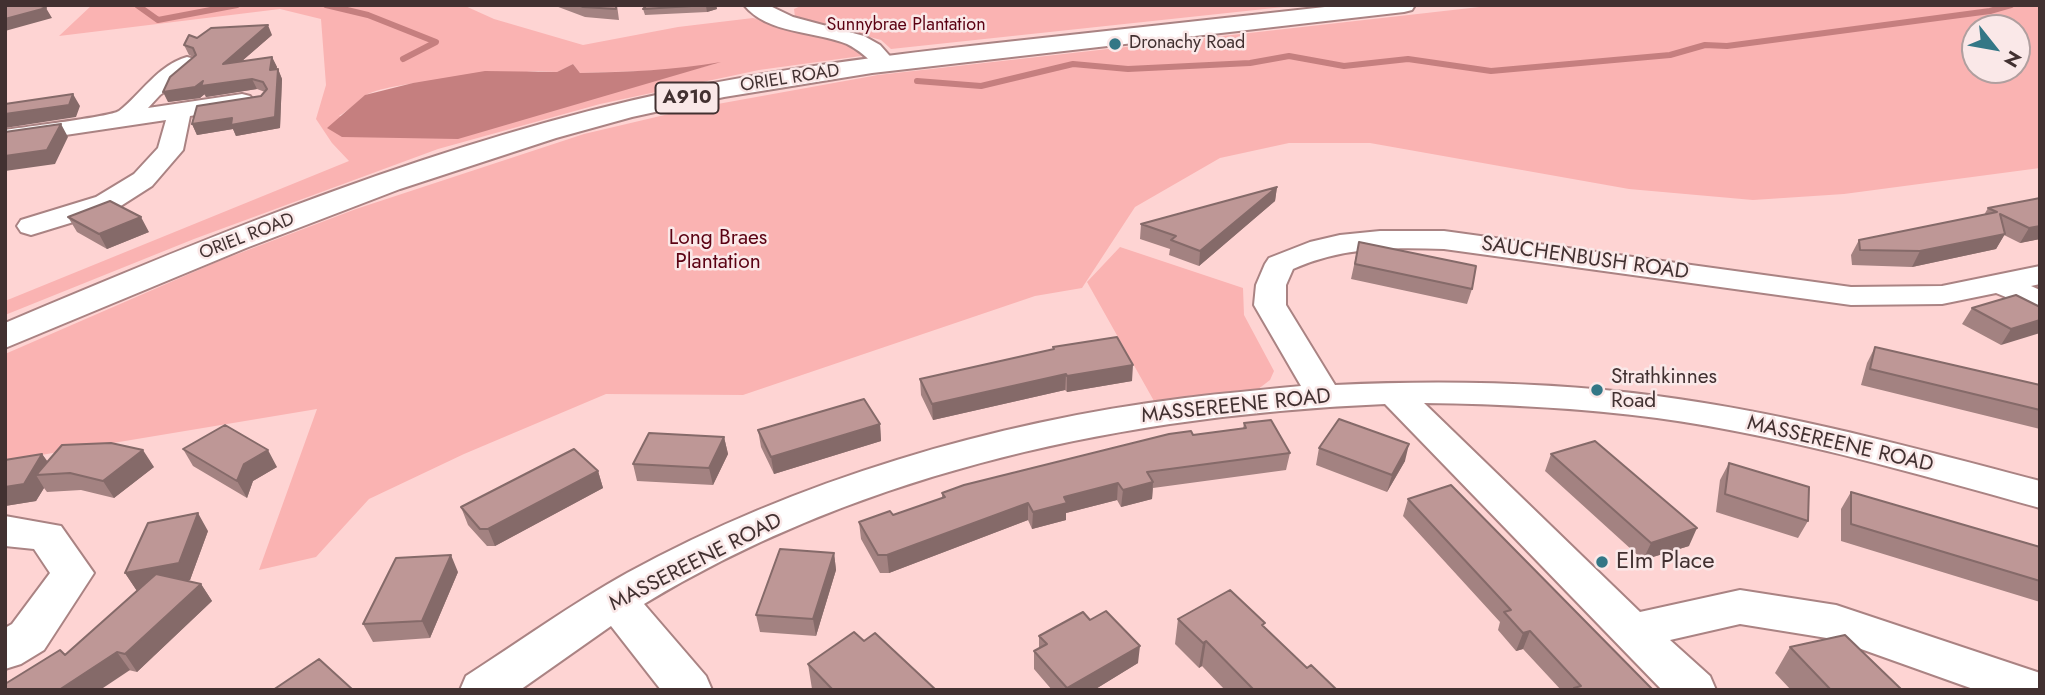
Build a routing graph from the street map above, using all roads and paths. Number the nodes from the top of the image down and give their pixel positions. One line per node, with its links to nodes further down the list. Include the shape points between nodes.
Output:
1 (1405, 5): 3 (main road, ORIEL ROAD / A910)
2 (768, 12): 3 (street, via 869,45)
3 (885, 63): 13 (main road, ORIEL ROAD / A910, via 627,110 428,168 162,269)
4 (187, 64): 7 (street)
5 (257, 99): 6 (street)
6 (180, 110): 7 (street); 9 (street, via 170,150 143,180 106,203)
7 (124, 119): 8 (street)
8 (5, 137)
9 (31, 226)
10 (2040, 275): 11 (street, SAUCHENBUSH ROAD)
11 (2001, 284): 12 (street); 15 (street, SAUCHENBUSH ROAD, via 1942,295 1851,296 1444,240 1377,237 1308,250 1280,264 1271,285 1270,306)
12 (2040, 302)
13 (5, 337)
14 (1395, 394): 15 (street, MASSEREENE ROAD); 16 (street, MASSEREENE ROAD, via 1481,391 1656,407 1811,435); 19 (street)
15 (1324, 396): 18 (street, MASSEREENE ROAD, via 1180,410 1099,424 918,468 731,540)
16 (2040, 495)
17 (5, 531): 20 (street, via 47,536 74,573 28,637)
18 (616, 600): 21 (street, MASSEREENE ROAD); 22 (street)
19 (1631, 631): 23 (street); 24 (street, via 1740,607 1836,622)
20 (5, 651)
21 (483, 690)
22 (689, 690)
23 (1693, 690)
24 (2032, 690)

